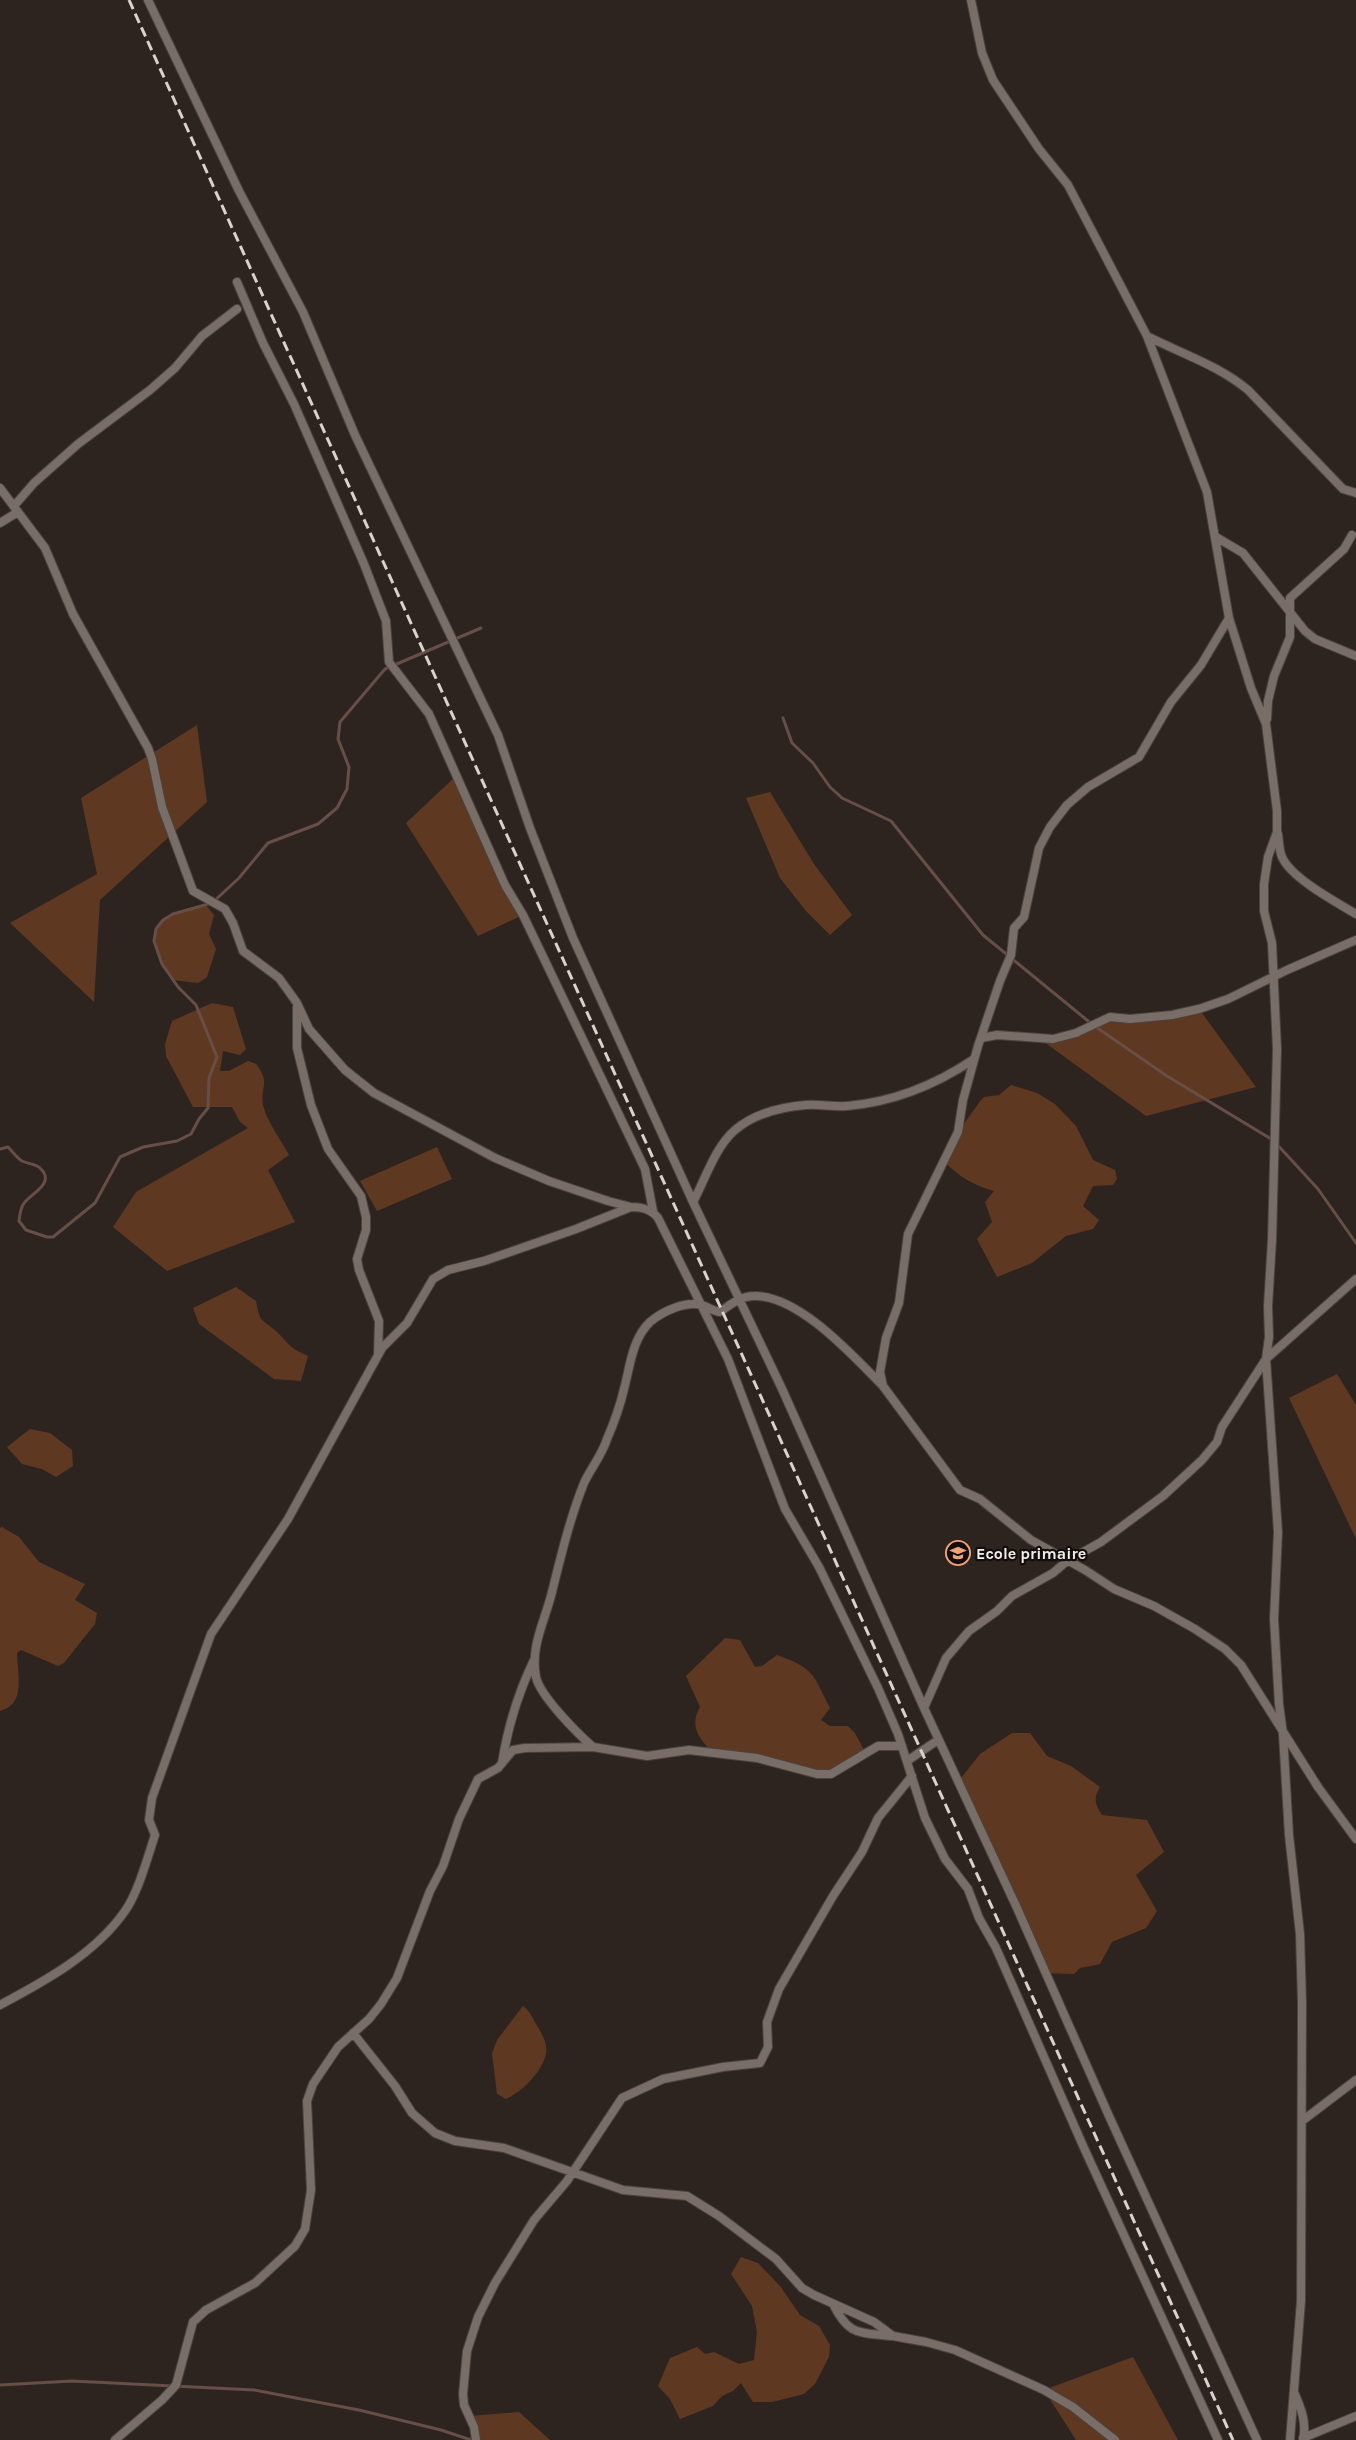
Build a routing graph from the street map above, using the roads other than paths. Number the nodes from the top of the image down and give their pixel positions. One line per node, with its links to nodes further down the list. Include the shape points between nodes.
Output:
1 (148, 0): 23 (street, via 239,191 303,312 355,435 498,735 573,938)
2 (971, 0): 5 (street, via 982,53 993,80 1068,186)
3 (237, 282): 25 (street, via 364,564 386,621 389,662 429,714 505,885 523,915 645,1170)
4 (237, 310): 8 (street, via 202,336 175,368 150,390 114,415 34,483)
5 (1146, 336): 7 (street, via 1232,377 1342,489); 11 (street, via 1200,471)
6 (0, 488): 8 (street)
7 (1356, 493)
8 (16, 509): 9 (street); 20 (street, via 50,557 73,614 148,748 162,807 193,890 225,909 242,951 279,978)
9 (0, 523)
10 (1352, 535): 12 (street, via 1344,549 1290,598)
11 (1216, 537): 12 (street, via 1243,553); 13 (street)
12 (1289, 608): 14 (street, via 1305,631 1315,639); 15 (street, via 1290,637 1274,676)
13 (1229, 618): 15 (street); 21 (street, via 1201,665 1171,702 1139,757 1088,787 1067,805 1050,827 1039,848 1024,917 1014,928 1011,955)
14 (1356, 656)
15 (1266, 724): 16 (street)
16 (1277, 832): 17 (street, via 1288,867); 19 (street, via 1268,857 1264,884 1264,911 1272,943)
17 (1356, 914)
18 (1356, 940): 19 (street)
19 (1274, 976): 21 (street, via 1228,999 1172,1015 1130,1019 1110,1017 1076,1033 1053,1039 997,1035); 30 (street, via 1276,1103)
20 (297, 1003): 24 (street, via 309,1028 326,1050 374,1093 495,1158 608,1201); 29 (street, via 297,1048 311,1105 328,1149 361,1196 366,1217 366,1230 357,1259 379,1321)
21 (980, 1038): 22 (street)
22 (974, 1059): 23 (street, via 932,1084 877,1101 847,1106 805,1105 750,1119 720,1148); 31 (street, via 958,1132 908,1234 899,1303 886,1338 881,1364)
23 (693, 1202): 27 (street)
24 (631, 1206): 25 (street); 29 (street, via 576,1229 439,1274 427,1286 407,1323)
25 (653, 1212): 28 (street)
26 (1356, 1279): 30 (street)
27 (740, 1299): 28 (street, via 720,1312); 31 (street, via 764,1297 790,1306 818,1325); 34 (street)
28 (703, 1305): 33 (street, via 689,1304 666,1312 649,1323 638,1340 607,1441 586,1479 577,1504 542,1620); 37 (street, via 754,1423 785,1509 819,1568 878,1688)
29 (378, 1356): 43 (street, via 288,1519 256,1570 222,1615 207,1644 154,1793 149,1820 155,1835 126,1909 106,1934 66,1966)
30 (1266, 1359): 32 (street, via 1222,1427 1217,1442 1202,1460 1163,1496); 35 (street, via 1278,1532 1274,1619)
31 (883, 1386): 32 (street, via 960,1490 980,1499 1031,1540)
32 (1068, 1562): 34 (street, via 1012,1596 969,1631 946,1658); 35 (street, via 1114,1589 1154,1606 1225,1649 1245,1671)
33 (535, 1658): 38 (street, via 540,1688); 40 (street, via 521,1686 508,1728)
34 (924, 1708): 36 (street)
35 (1283, 1734): 42 (street); 46 (street, via 1289,1835 1300,1934)
36 (938, 1740): 39 (street); 57 (street)
37 (902, 1746): 38 (street, via 878,1746 831,1774 817,1774 757,1758 683,1750 647,1756); 39 (street)
38 (593, 1747): 40 (street, via 516,1750 510,1752)
39 (907, 1761): 41 (street)
40 (502, 1764): 44 (street, via 478,1779 397,1978 381,2004)
41 (912, 1776): 47 (street, via 878,1818 862,1852 779,1989 767,2022 768,2047 760,2063 663,2079 622,2098); 56 (street, via 925,1818 945,1859 968,1890 996,1948)
42 (1356, 1839)
43 (0, 2005)
44 (353, 2033): 47 (street, via 412,2113 435,2133 454,2141 504,2148); 53 (street, via 333,2054 313,2084 307,2101 311,2190 305,2229 295,2246 255,2283 206,2310 193,2322 176,2385)
45 (1356, 2080): 46 (street)
46 (1302, 2121): 50 (street, via 1300,2302)
47 (572, 2172): 48 (street, via 623,2190 687,2196 776,2259 802,2288); 54 (street, via 534,2220 478,2317 467,2351 463,2394)
48 (833, 2304): 49 (street, via 874,2322); 49 (street, via 850,2329)
49 (893, 2336): 55 (street, via 955,2350 1044,2390 1073,2407)
50 (1292, 2388): 52 (street, via 1302,2413); 58 (street)
51 (1355, 2415): 52 (street)
52 (1303, 2439)
53 (115, 2440)
54 (476, 2440)
55 (1115, 2440)
56 (1218, 2440)
57 (1257, 2440)
58 (1290, 2440)

